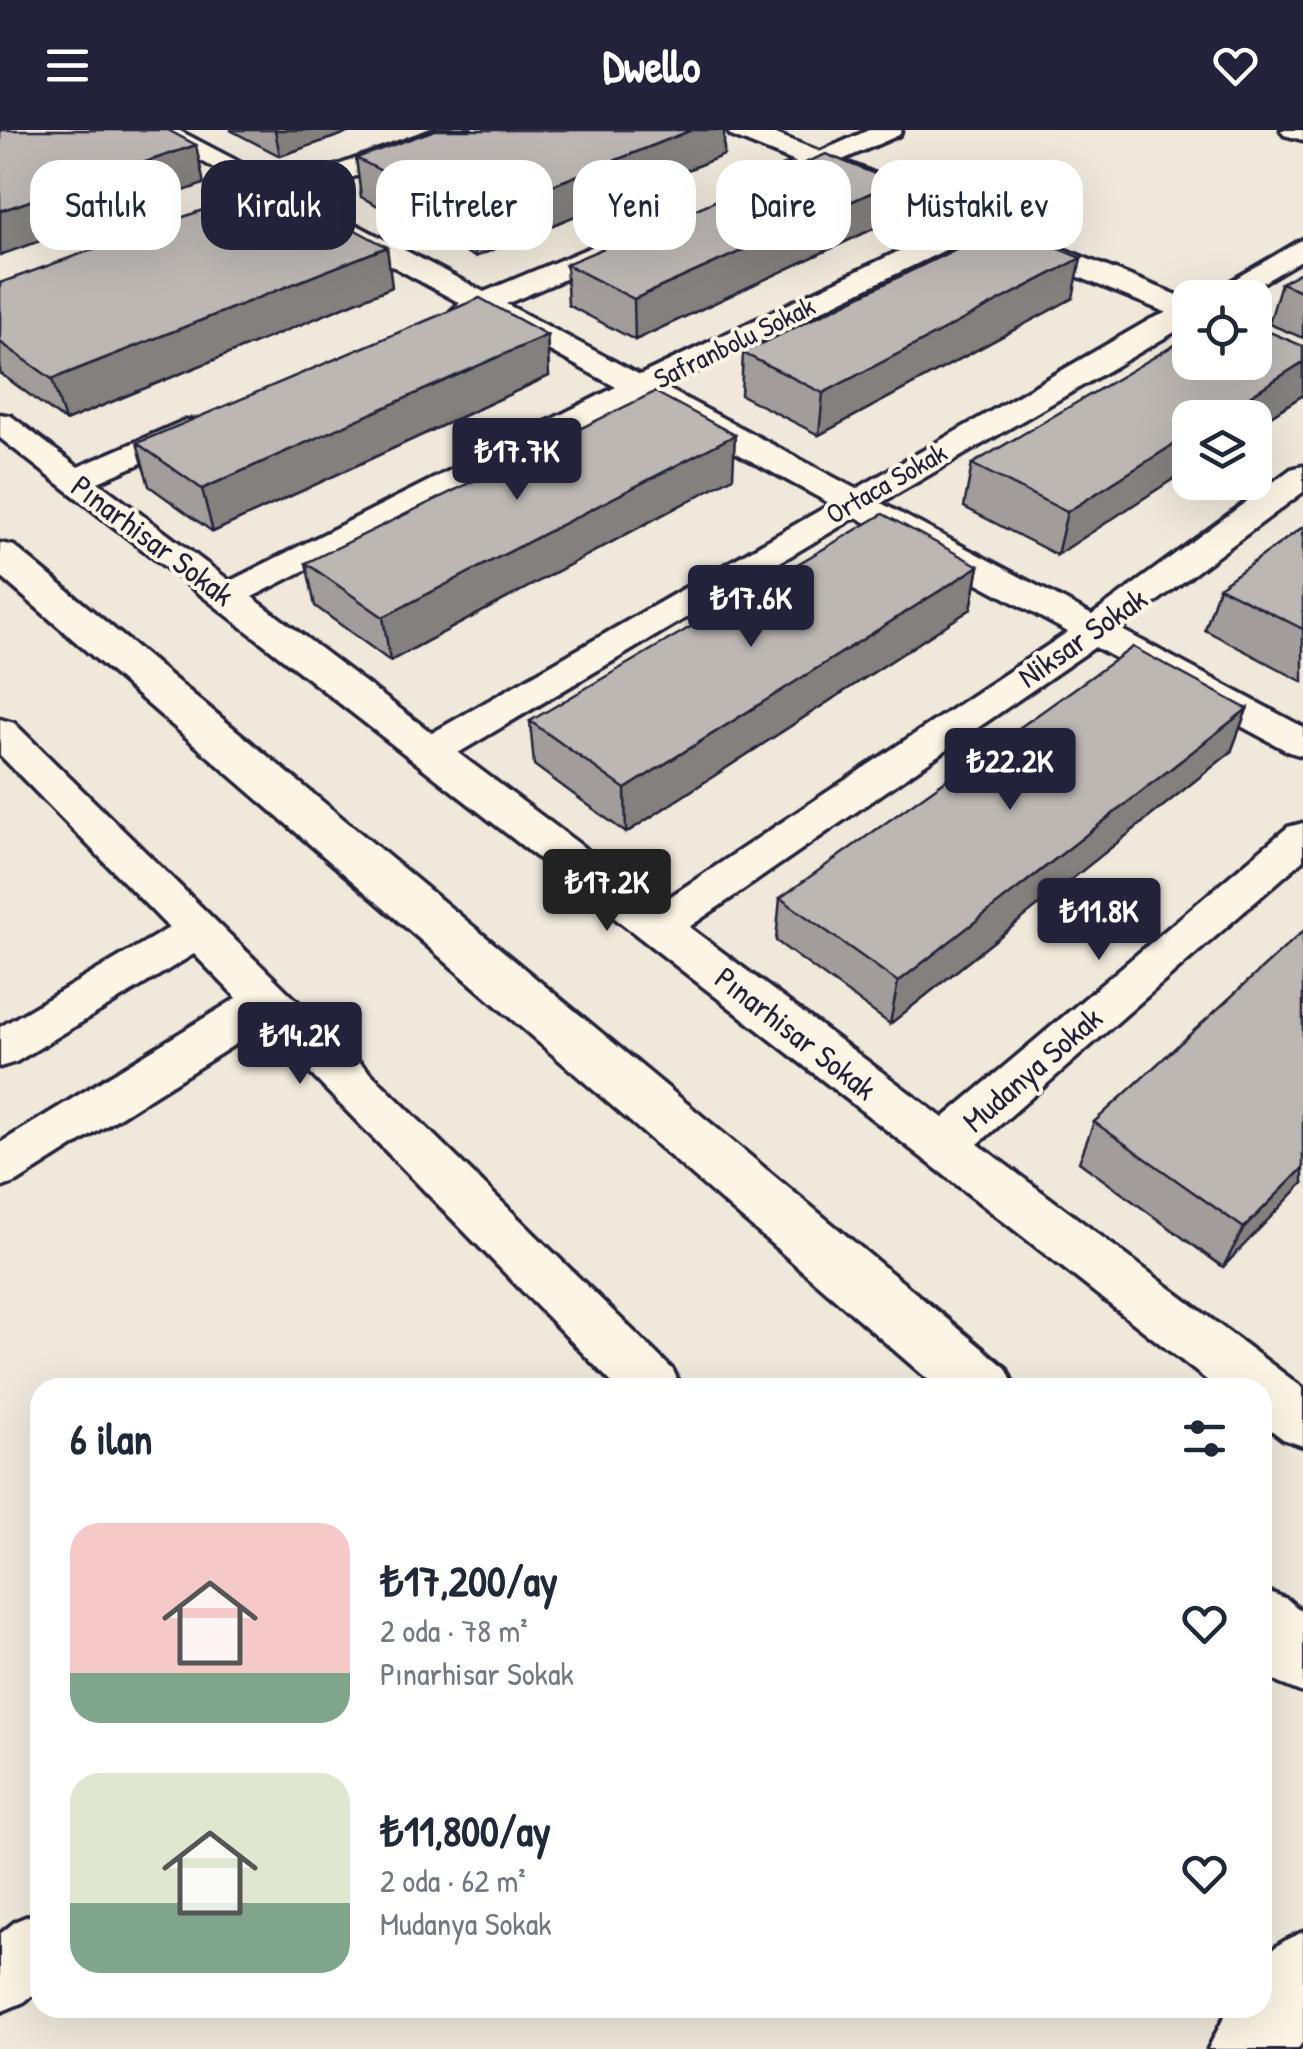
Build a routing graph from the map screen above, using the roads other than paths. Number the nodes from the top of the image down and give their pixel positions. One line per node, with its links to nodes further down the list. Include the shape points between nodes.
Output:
1 (160, 130): 7 (street)
2 (458, 130): 10 (street)
3 (742, 130): 8 (street)
4 (890, 130): 9 (street)
5 (1293, 130): 6 (street)
6 (1303, 133)
7 (217, 160)
8 (815, 160)
9 (819, 160)
10 (356, 167)
11 (356, 234): 17 (street)
12 (1303, 247): 16 (street)
13 (609, 250): 17 (street)
14 (923, 250): 21 (street, Safranbolu Sokak)
15 (1037, 250): 18 (street)
16 (1247, 280)
17 (483, 303): 19 (street); 21 (street)
18 (1172, 305)
19 (447, 318)
20 (1172, 320): 26 (street, Ortaca Sokak)
21 (640, 387): 26 (street); 28 (street, Safranbolu Sokak)
22 (217, 419): 25 (street)
23 (0, 422): 25 (street, Pınarhisar Sokak)
24 (1303, 476): 29 (street, Niksar Sokak)
25 (75, 480): 28 (street, Pınarhisar Sokak)
26 (853, 502): 29 (street); 32 (street, Ortaca Sokak)
27 (0, 555): 41 (street)
28 (227, 596): 32 (street, Pınarhisar Sokak)
29 (1094, 631): 31 (street); 34 (street, Niksar Sokak)
30 (0, 732): 35 (street)
31 (1303, 743)
32 (430, 752): 34 (street, Pınarhisar Sokak)
33 (1303, 837): 38 (street, Mudanya Sokak)
34 (658, 926): 38 (street, Pınarhisar Sokak)
35 (198, 931): 36 (street); 37 (street)
36 (268, 1001): 39 (street); 40 (street)
37 (0, 1049)
38 (944, 1146): 42 (street, Pınarhisar Sokak)
39 (0, 1168)
40 (644, 1378)
41 (972, 1378)
42 (1247, 1378)
43 (1272, 1397): 44 (street, Pınarhisar Sokak)
44 (1303, 1421)
45 (1272, 1632): 46 (street)
46 (1303, 1658)
47 (30, 1953): 49 (street)
48 (1303, 1972): 50 (street)
49 (0, 1978)
50 (1272, 2016)
51 (1271, 2018): 52 (street)
52 (1249, 2049)

